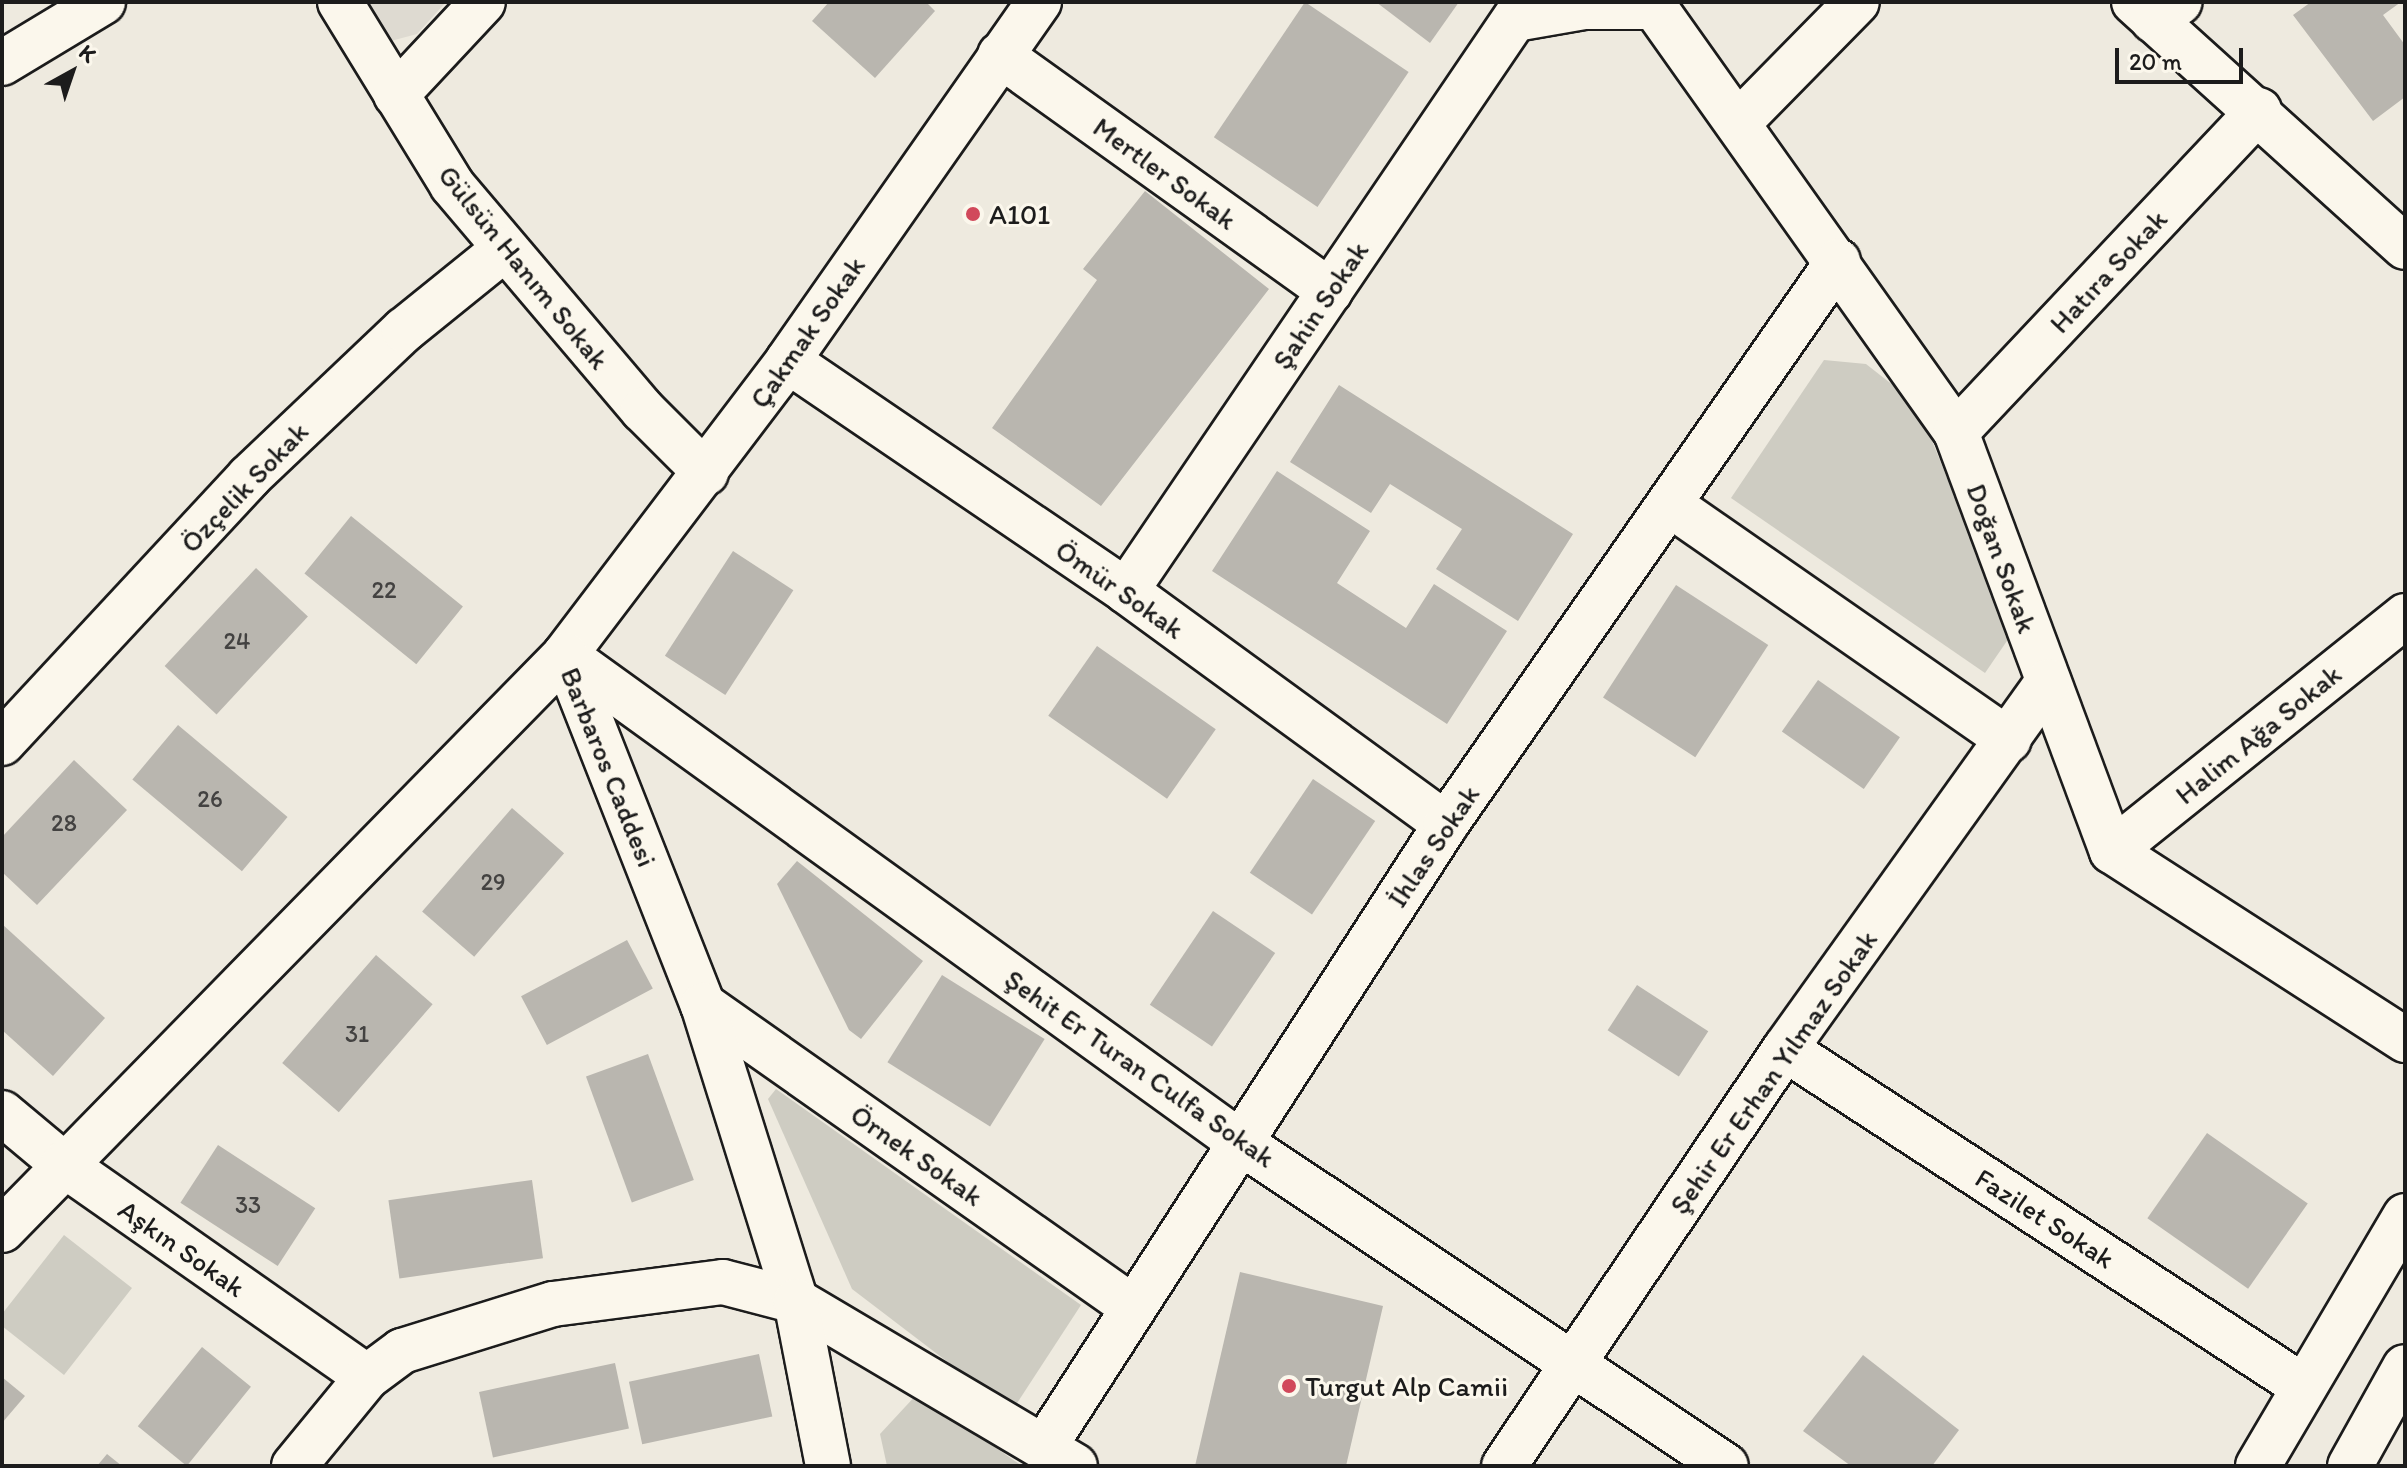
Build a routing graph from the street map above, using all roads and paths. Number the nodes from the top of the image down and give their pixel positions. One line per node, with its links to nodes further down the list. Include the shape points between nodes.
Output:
1 (103, 2): 10 (street)
2 (340, 2): 11 (street, Gülsün Hanım Sokak)
3 (483, 2): 11 (street)
4 (1039, 2): 9 (street, Çakmak Sokak)
5 (1857, 2): 13 (street)
6 (1653, 4): 8 (street, Şahin Sokak); 13 (street, Doğan Sokak)
7 (2156, 8): 12 (street)
8 (1520, 11): 17 (street, Şahin Sokak)
9 (1000, 55): 17 (street, Mertler Sokak); 18 (street, Çakmak Sokak)
10 (2, 63)
11 (396, 95): 15 (street, Gülsün Hanım Sokak, via 452,185)
12 (2259, 110): 14 (street); 19 (street, Hatıra Sokak)
13 (1739, 122): 16 (street, Doğan Sokak)
14 (2404, 244)
15 (503, 250): 20 (street, Gülsün Hanım Sokak); 27 (street, Özçelik Sokak, via 404,330 249,477)
16 (1838, 261): 19 (street, Doğan Sokak); 21 (street, İhlas Sokak)
17 (1330, 291): 22 (street, Şahin Sokak)
18 (788, 361): 20 (street, Çakmak Sokak); 22 (street, Ömür Sokak)
19 (1956, 432): 25 (street, Doğan Sokak)
20 (706, 473): 24 (street, Çakmak Sokak)
21 (1672, 506): 26 (street); 28 (street, İhlas Sokak)
22 (1126, 591): 28 (street, Ömür Sokak)
23 (2405, 616): 29 (street, Halim Ağa Sokak)
24 (565, 655): 30 (street, Barbaros Caddesi); 34 (street, Şehit Er Turan Culfa Sokak); 35 (street, Barbaros Caddesi)
25 (2048, 682): 26 (street, Şehir Er Erhan Yılmaz Sokak); 29 (street, Doğan Sokak)
26 (2009, 740): 32 (street, Şehir Er Erhan Yılmaz Sokak)
27 (2, 743)
28 (1446, 824): 34 (street, İhlas Sokak)
29 (2112, 851): 31 (street)
30 (703, 1005): 38 (street, Barbaros Caddesi); 39 (street, Örnek Sokak)
31 (2405, 1040)
32 (1785, 1049): 40 (street, Şehir Er Erhan Yılmaz Sokak); 43 (street, Fazilet Sokak)
33 (2, 1113): 35 (street, Aşkın Sokak)
34 (1238, 1141): 39 (street, İhlas Sokak); 40 (street, Şehit Er Turan Culfa Sokak)
35 (63, 1164): 37 (street, Barbaros Caddesi); 42 (street, Aşkın Sokak)
36 (2405, 1216): 43 (street)
37 (2, 1230)
38 (796, 1301): 42 (street, via 723,1282 553,1304 402,1351); 44 (street); 46 (street, Barbaros Caddesi)
39 (1131, 1306): 44 (street, İhlas Sokak)
40 (1573, 1361): 47 (street, Şehir Er Erhan Yılmaz Sokak); 48 (street, Şehit Er Turan Culfa Sokak)
41 (2405, 1367): 50 (street)
42 (367, 1377): 45 (street)
43 (2304, 1387): 49 (street)
44 (1061, 1455)
45 (294, 1466)
46 (828, 1466)
47 (1504, 1466)
48 (1726, 1466)
49 (2258, 1466)
50 (2350, 1466)

